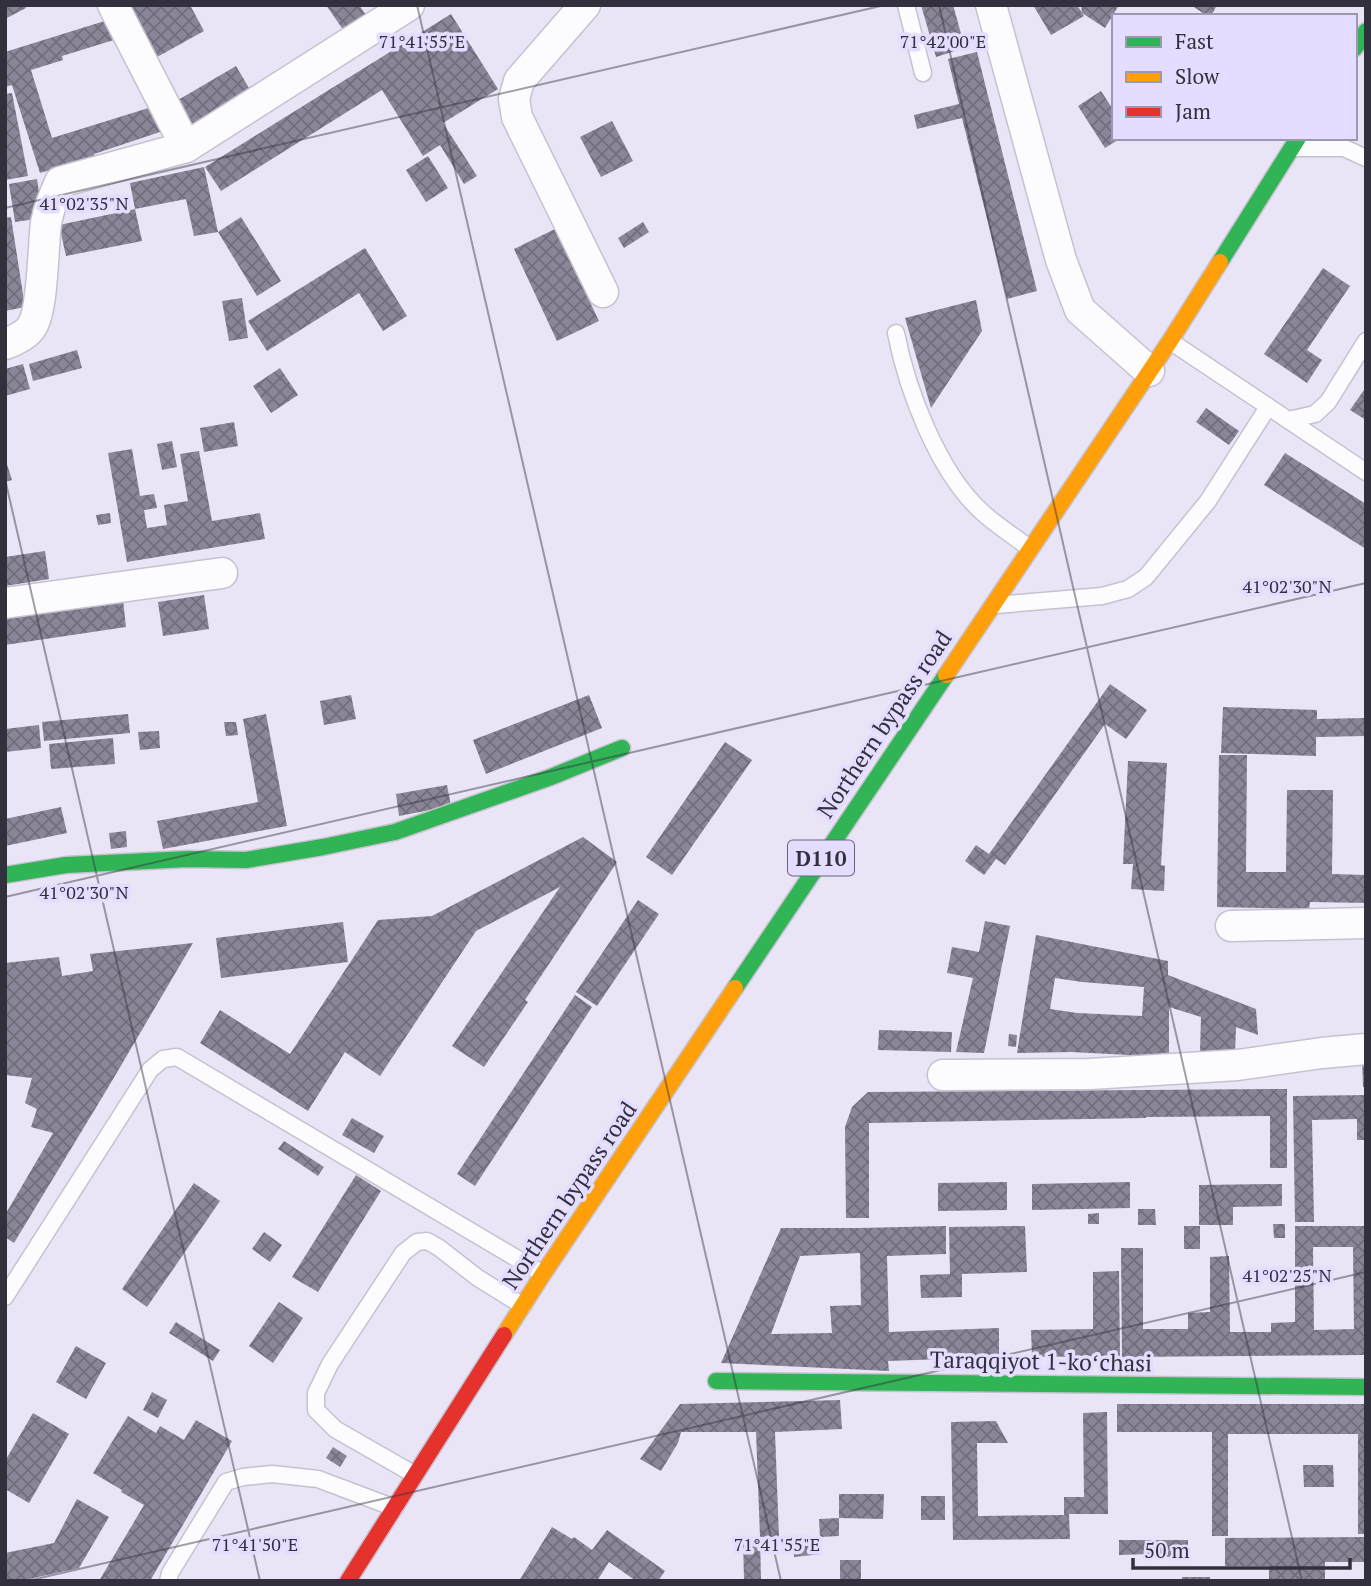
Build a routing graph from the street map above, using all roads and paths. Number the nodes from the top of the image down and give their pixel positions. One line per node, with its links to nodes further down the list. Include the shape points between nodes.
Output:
1 (113, 5): 8 (street)
2 (410, 5): 8 (street)
3 (585, 5): 10 (street, via 519,80 514,99 517,117)
4 (906, 5): 6 (lane)
5 (991, 5): 15 (street, via 1061,260 1080,310)
6 (923, 73)
7 (1295, 143): 9 (lane, via 1344,148); 12 (main road, Northern bypass road / D110)
8 (186, 147): 14 (street, via 60,182 47,222 32,328)
9 (1366, 158)
10 (603, 292)
11 (896, 333): 19 (lane, via 925,424 952,478 981,511)
12 (1170, 341): 15 (main road, Northern bypass road / D110); 16 (lane)
13 (1366, 341): 17 (lane, via 1328,402 1315,414)
14 (5, 344)
15 (1149, 371): 19 (main road, Northern bypass road / D110)
16 (1268, 407): 17 (lane); 22 (lane, via 1208,500 1146,578 1102,596)
17 (1288, 420): 18 (lane)
18 (1366, 472)
19 (1029, 548): 22 (main road, Northern bypass road / D110)
20 (222, 573): 21 (street)
21 (5, 603)
22 (990, 606): 29 (main road, Northern bypass road / D110)
23 (622, 748): 24 (main road, via 395,832 323,847 246,860 66,865)
24 (5, 875)
25 (1366, 923): 26 (street)
26 (1231, 926)
27 (1366, 1049): 28 (street, via 1211,1067)
28 (943, 1075)
29 (543, 1274): 30 (lane, via 177,1058 163,1059 150,1070); 31 (main road, Northern bypass road / D110)
30 (5, 1297)
31 (523, 1306): 34 (main road, Northern bypass road / D110); 34 (lane, via 439,1247 417,1242 403,1253 330,1364 316,1393 316,1410 335,1429)
32 (716, 1381): 33 (main road, Taraqqiyot 1-koʻchasi)
33 (1366, 1387)
34 (415, 1476): 35 (main road, Northern bypass road / D110)
35 (395, 1508): 36 (lane, via 318,1479 272,1474 226,1482); 37 (main road, Northern bypass road / D110)
36 (168, 1581)
37 (348, 1581)

